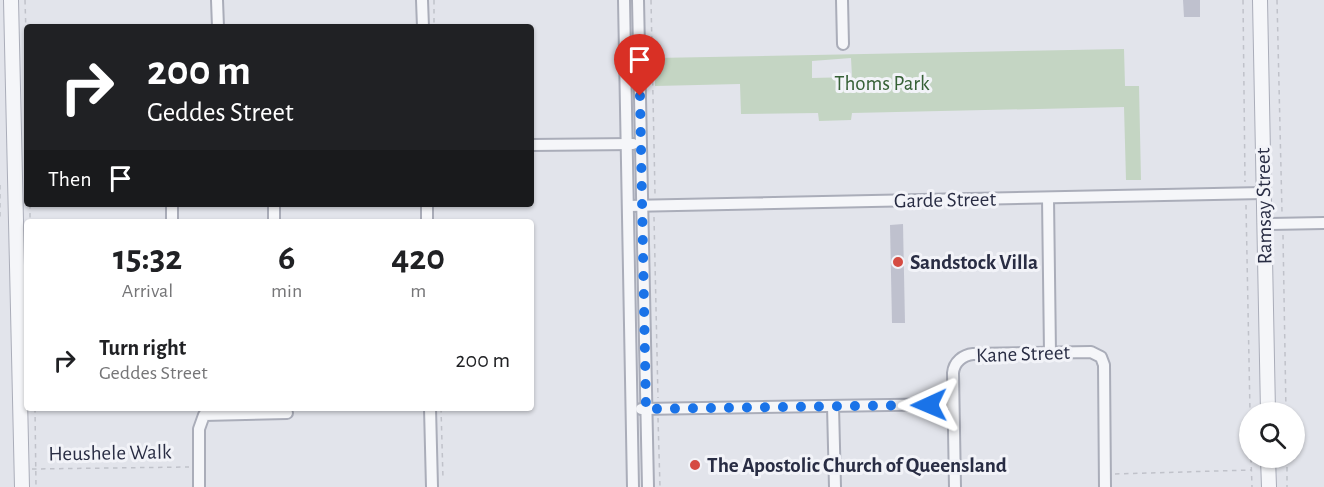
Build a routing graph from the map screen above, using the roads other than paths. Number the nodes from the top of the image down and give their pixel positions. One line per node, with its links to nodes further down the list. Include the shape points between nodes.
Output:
1 (11, 0): 20 (street)
2 (217, 0): 8 (street)
3 (422, 0): 9 (street)
4 (624, 0): 11 (street)
5 (638, 0): 12 (street)
6 (842, 0): 10 (street)
7 (1260, 0): 14 (street, Ramsay Street)
8 (218, 24)
9 (423, 24)
10 (843, 44)
11 (627, 144): 12 (street); 13 (street); 17 (street)
12 (641, 144): 16 (street)
13 (534, 145)
14 (1263, 193): 15 (street, Garde Street); 19 (street, Ramsay Street)
15 (1048, 198): 16 (street, Garde Street); 21 (street)
16 (642, 205): 17 (street, Garde Street); 26 (street)
17 (628, 206): 25 (street)
18 (1324, 223): 19 (street)
19 (1264, 224): 22 (street, Ramsay Street)
20 (24, 339)
21 (1050, 353): 23 (street, Kane Street, via 969,355 959,360 953,373); 38 (street, Kane Street, via 1091,352 1101,357)
22 (1268, 402)
23 (952, 404): 24 (street); 37 (street)
24 (833, 406): 26 (street); 36 (street)
25 (632, 409): 26 (street); 34 (street)
26 (646, 409): 35 (street)
27 (27, 411): 31 (street, via 29,469)
28 (430, 411): 33 (street)
29 (287, 413): 32 (street, via 204,415 199,429)
30 (1268, 468): 39 (street)
31 (22, 487)
32 (200, 487)
33 (432, 487)
34 (633, 487)
35 (648, 487)
36 (835, 487)
37 (954, 487)
38 (1105, 487)
39 (1269, 487)

